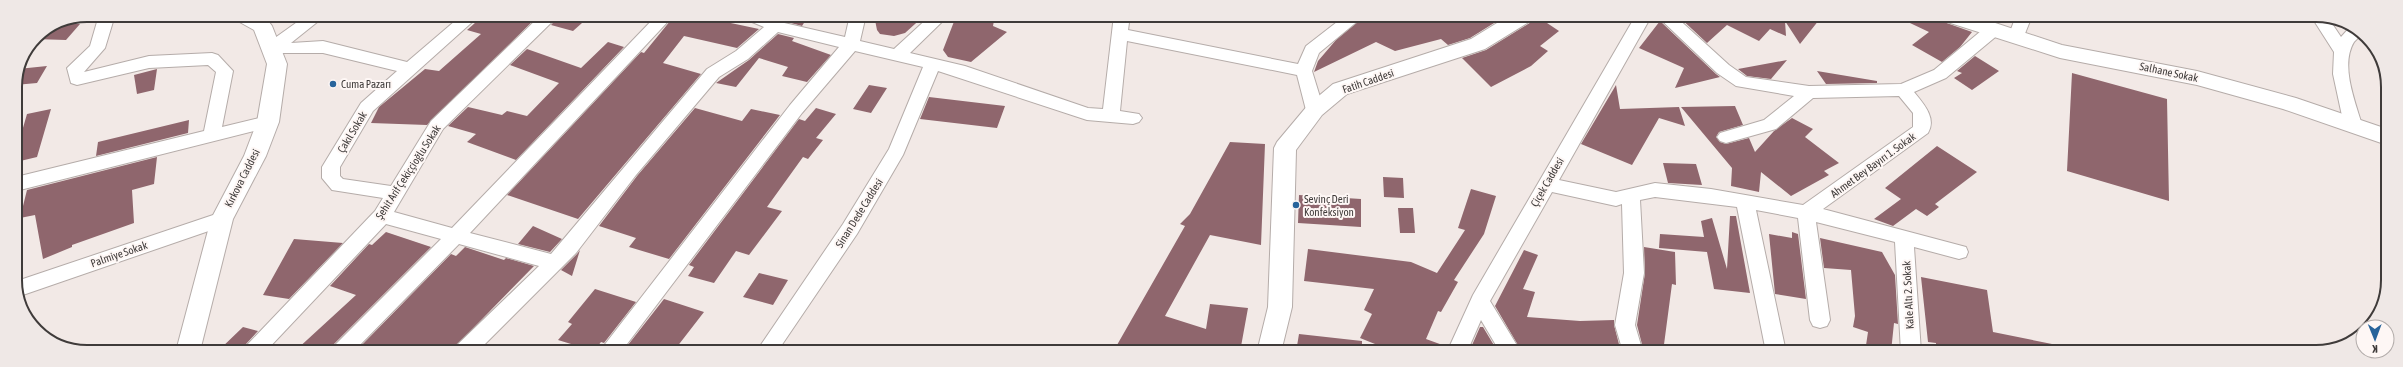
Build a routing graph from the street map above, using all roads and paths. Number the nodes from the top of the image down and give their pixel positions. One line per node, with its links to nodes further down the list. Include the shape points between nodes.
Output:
1 (105, 22): 38 (street, via 97,48 75,68 77,79 149,62 212,59 225,71)
2 (255, 22): 24 (street, Kırkova Caddesi, via 262,26)
3 (308, 22): 24 (street)
4 (464, 22): 28 (street, Çakıl Sokak)
5 (544, 22): 42 (street, Şehit Arif Çekiççioğlu Sokak, via 437,125)
6 (659, 22): 48 (street)
7 (766, 22): 18 (street)
8 (857, 22): 23 (street)
9 (933, 22): 26 (street)
10 (1120, 22): 21 (street)
11 (1348, 22): 29 (street, via 1312,50)
12 (1514, 22): 32 (street, Fatih Caddesi, via 1478,44 1340,89)
13 (1640, 22): 41 (street, Çiçek Caddesi)
14 (1672, 22): 31 (street, via 1723,69 1742,82)
15 (1967, 22): 19 (street, Salhane Sokak)
16 (2022, 22): 22 (street)
17 (2323, 23): 25 (street)
18 (775, 26): 23 (street); 51 (street, via 742,55 713,73 630,170 569,248)
19 (1993, 30): 22 (street, Salhane Sokak); 30 (street, via 1940,74)
20 (2352, 33): 25 (street)
21 (1119, 34): 29 (street); 33 (street)
22 (2016, 37): 36 (street, Salhane Sokak, via 2060,51 2197,78 2289,103)
23 (851, 44): 26 (street); 59 (street, via 796,109)
24 (271, 49): 28 (street, via 323,47); 35 (street, Kırkova Caddesi, via 277,64)
25 (2342, 51): 36 (street, via 2341,75)
26 (898, 55): 27 (street)
27 (933, 64): 33 (street, via 959,70 1087,114); 60 (street, Sinan Dede Caddesi, via 897,150 850,229)
28 (411, 69): 42 (street, Çakıl Sokak, via 367,107 331,167 331,178 338,184)
29 (1304, 70): 32 (street)
30 (1903, 90): 31 (street); 45 (street, Ahmet Bey Bayırı 1. Sokak, via 1921,112 1922,129)
31 (1809, 92): 39 (street, via 1770,125)
32 (1315, 110): 61 (street, Fatih Caddesi, via 1285,148 1280,307)
33 (1111, 116): 34 (street)
34 (1134, 118)
35 (268, 122): 38 (street); 47 (street, Kırkova Caddesi, via 255,156)
36 (2353, 125): 37 (street, Salhane Sokak)
37 (2381, 135)
38 (212, 136): 40 (street)
39 (1726, 138)
40 (22, 183)
41 (1546, 184): 43 (street, via 1616,199); 53 (street, Çiçek Caddesi)
42 (396, 193): 46 (street, Şehit Arif Çekiççioğlu Sokak)
43 (1631, 195): 44 (street, via 1655,190 1712,196); 64 (street, via 1634,273 1625,326)
44 (1745, 203): 45 (street); 65 (street)
45 (1806, 212): 49 (street); 54 (street)
46 (382, 216): 48 (street); 56 (street, Şehit Arif Çekiççioğlu Sokak)
47 (222, 219): 52 (street, Palmiye Sokak); 55 (street, Kırkova Caddesi)
48 (455, 237): 51 (street); 57 (street)
49 (1904, 237): 50 (street); 66 (street, Kale Altı 2. Sokak)
50 (1959, 252)
51 (552, 262): 58 (street)
52 (23, 287)
53 (1480, 301): 62 (street, Çiçek Caddesi); 63 (street)
54 (1820, 320)
55 (190, 345)
56 (261, 345)
57 (349, 345)
58 (470, 345)
59 (614, 345)
60 (771, 345)
61 (1271, 345)
62 (1460, 345)
63 (1507, 345)
64 (1631, 345)
65 (1775, 345)
66 (1911, 345)

